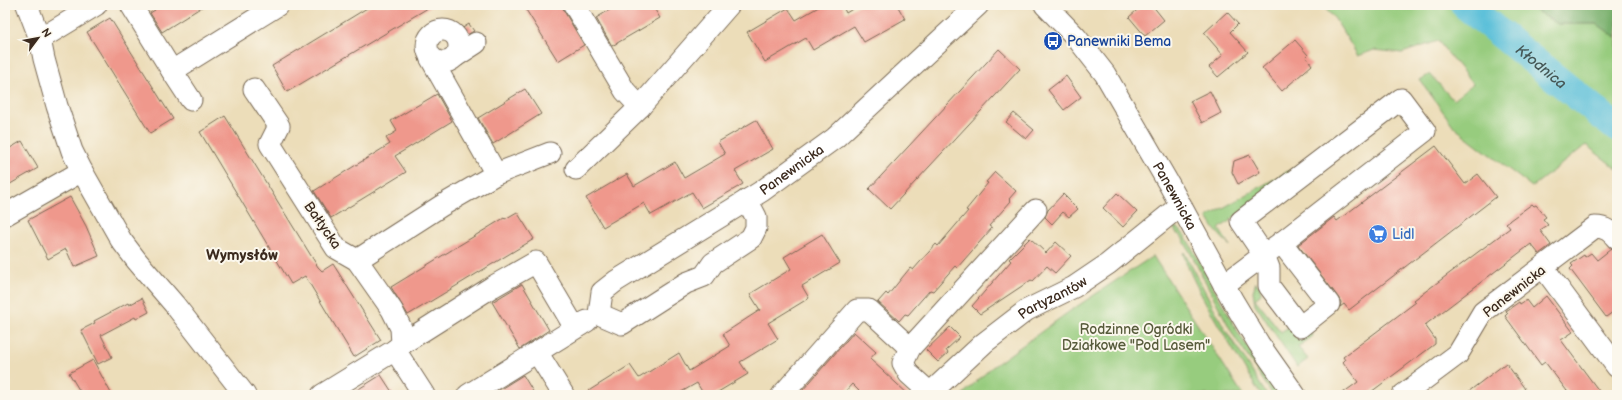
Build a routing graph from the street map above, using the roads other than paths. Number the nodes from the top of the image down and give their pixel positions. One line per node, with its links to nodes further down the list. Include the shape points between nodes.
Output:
1 (27, 5): 9 (street)
2 (96, 5): 9 (street)
3 (131, 5): 13 (street)
4 (278, 5): 13 (street)
5 (574, 5): 16 (street, via 625,90)
6 (729, 5): 16 (street)
7 (978, 5): 21 (street, Panewnicka, via 835,138)
8 (1045, 5): 22 (street, Panewnicka, via 1105,74)
9 (40, 39): 19 (street, via 57,106)
10 (476, 43): 11 (street)
11 (456, 56): 12 (street, via 440,63); 12 (street, via 458,40 454,33 447,29 439,30 429,37 426,47)
12 (430, 57): 20 (street)
13 (172, 71): 15 (street)
14 (254, 89): 28 (street, Bałtycka, via 279,126 270,144 336,248)
15 (191, 100)
16 (640, 107): 18 (street)
17 (550, 153): 20 (street)
18 (576, 169)
19 (82, 172): 24 (street); 39 (street, via 137,261)
20 (496, 174): 28 (street)
21 (747, 200): 31 (street, Panewnicka, via 616,281 602,292); 31 (street, via 756,217 756,228 751,238 713,263 704,276 686,283 622,324)
22 (1181, 205): 30 (street, Panewnicka); 38 (street, Partyzantów, via 1108,264 1074,287 1027,310 984,343)
23 (1036, 210): 34 (street)
24 (5, 215)
25 (1617, 240): 29 (street, Panewnicka, via 1612,232 1602,227 1596,228)
26 (1281, 242): 27 (street); 27 (street, via 1329,304 1300,327 1269,286 1269,268); 27 (street, via 1425,131 1401,99 1241,221)
27 (1264, 256): 30 (street)
28 (357, 260): 33 (street, Bałtycka, via 392,310 401,328)
29 (1543, 267): 36 (street); 45 (street, Panewnicka, via 1483,312 1458,354)
30 (1224, 285): 44 (street, Panewnicka)
31 (599, 314): 32 (street)
32 (575, 328): 33 (street, via 536,262); 35 (street)
33 (399, 347): 40 (street); 41 (street, Bałtycka)
34 (910, 348): 38 (street, via 903,363 909,374); 43 (street, via 869,310 857,310)
35 (537, 352): 37 (street); 42 (street)
36 (1617, 367)
37 (563, 394)
38 (929, 394)
39 (246, 395)
40 (322, 395)
41 (424, 395)
42 (468, 395)
43 (782, 395)
44 (1295, 395)
45 (1403, 395)

